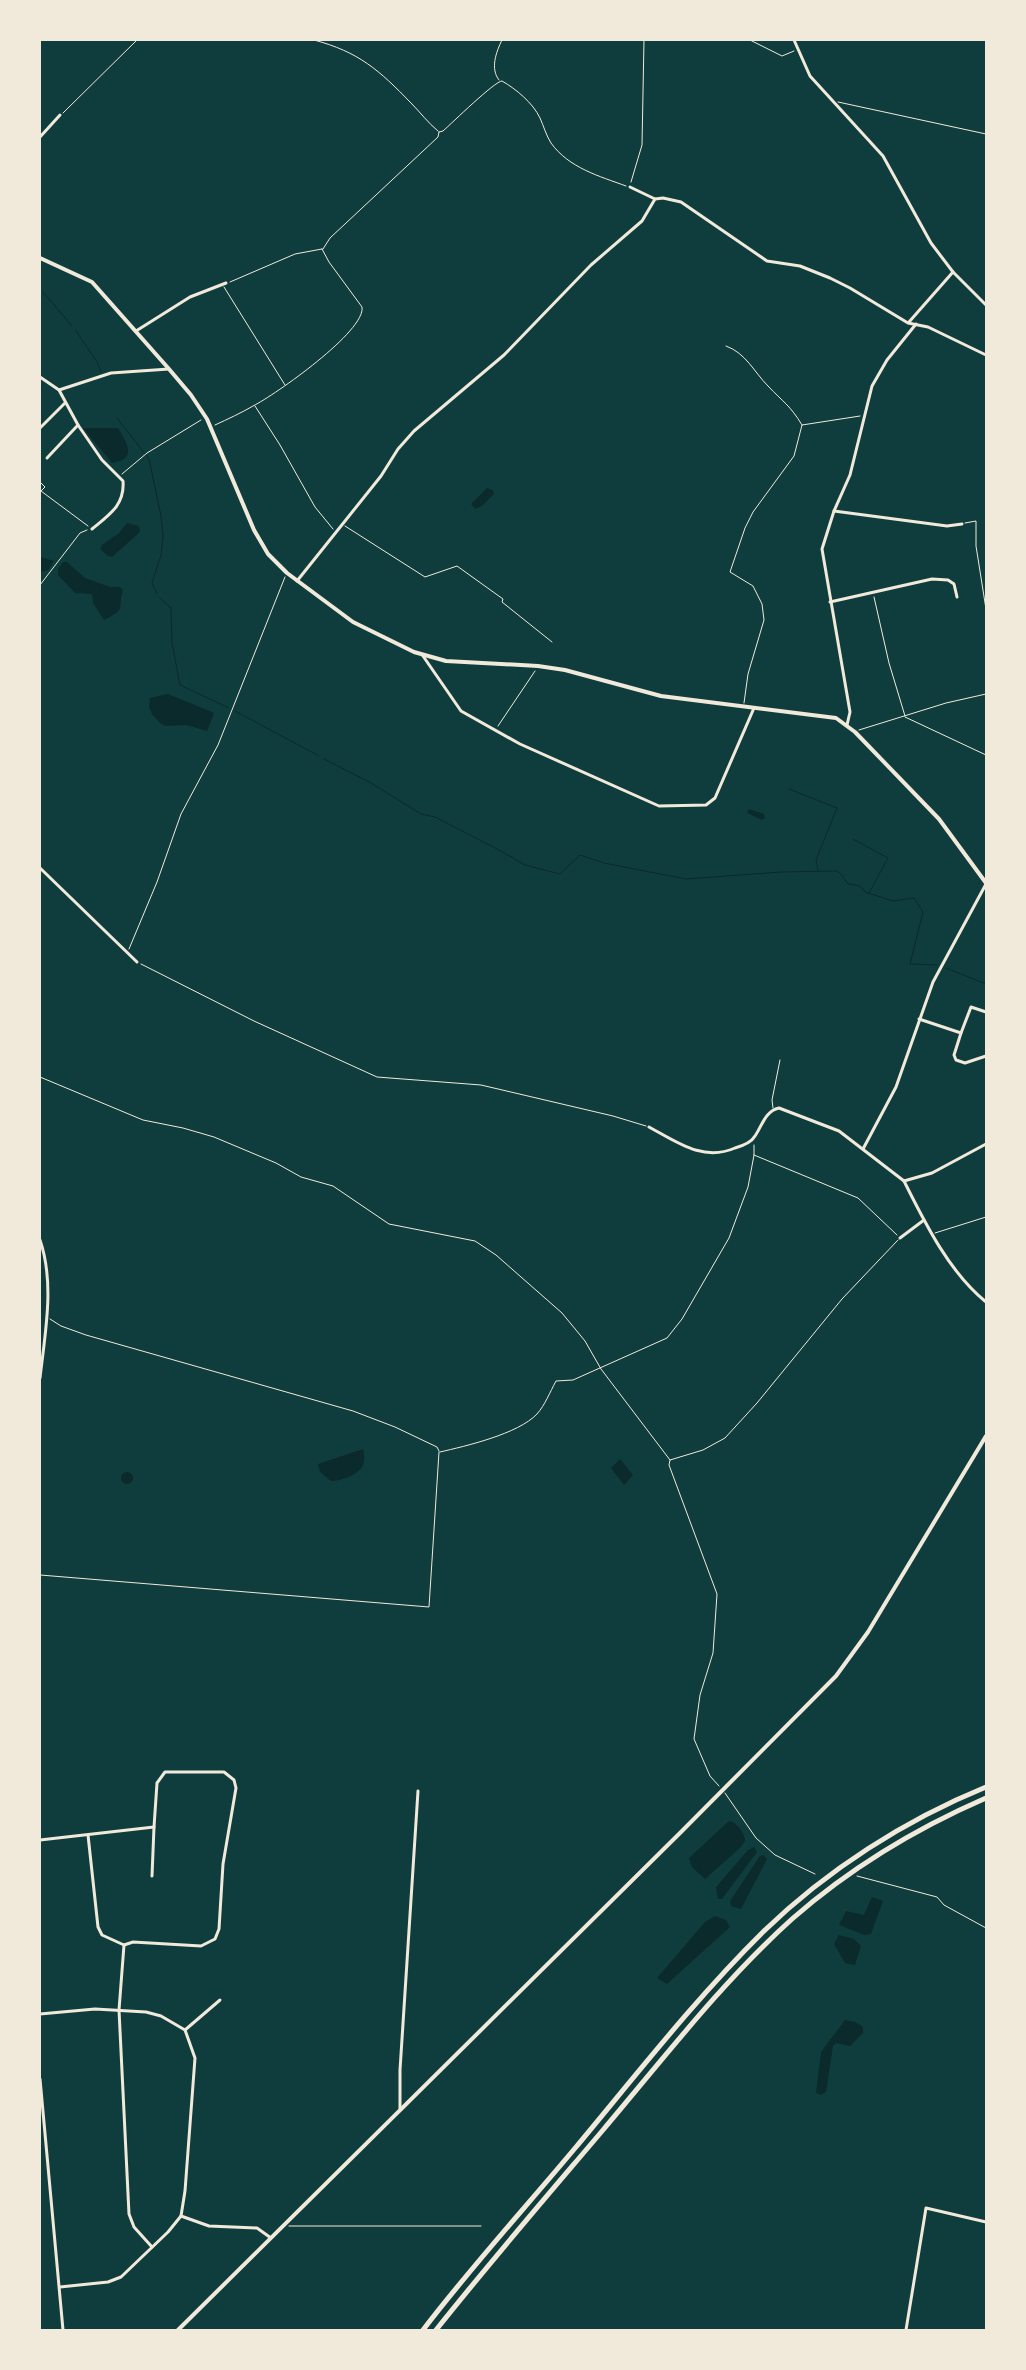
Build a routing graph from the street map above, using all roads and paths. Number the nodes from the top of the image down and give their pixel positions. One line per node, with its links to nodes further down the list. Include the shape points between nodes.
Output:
1 (137, 40): 10 (path)
2 (314, 40): 11 (path, via 348,50 361,58 388,79)
3 (502, 40): 8 (path, via 494,65 494,74)
4 (644, 40): 14 (path, via 642,144)
5 (750, 40): 7 (path, via 782,56)
6 (794, 40): 9 (street, via 810,76)
7 (793, 51)
8 (500, 80): 11 (path); 14 (path, via 531,106 552,144 573,164)
9 (836, 104): 12 (path, via 842,102); 18 (street, via 883,156 931,243)
10 (60, 116): 13 (street)
11 (439, 132): 16 (path, via 438,137)
12 (986, 134)
13 (40, 136)
14 (630, 187): 15 (street)
15 (656, 199): 21 (street, via 681,202 767,261 800,266 830,278); 43 (street, via 642,221 591,265 504,355 414,432)
16 (322, 249): 19 (path, via 294,254); 28 (path, via 363,312 328,352)
17 (40, 258): 23 (street, via 84,277)
18 (953, 272): 20 (street); 21 (street)
19 (225, 284): 23 (street, via 190,297); 28 (path)
20 (986, 305)
21 (908, 323): 22 (street)
22 (916, 324): 25 (street); 32 (street, via 887,360 872,386)
23 (136, 331): 26 (street)
24 (726, 346): 34 (path, via 735,349 757,371 767,386 790,406)
25 (986, 355)
26 (170, 369): 29 (street, via 111,373); 33 (street)
27 (40, 377): 29 (street)
28 (286, 385): 31 (path)
29 (59, 390): 30 (street)
30 (65, 403): 35 (street); 37 (street)
31 (254, 406): 36 (path); 45 (path, via 314,507)
32 (864, 415): 34 (path); 41 (street, via 850,475)
33 (206, 417): 36 (street); 39 (path, via 147,453)
34 (802, 424): 57 (path, via 794,456 753,512 730,572 753,586 762,604 764,620 748,674)
35 (78, 425): 38 (street); 39 (street, via 102,460)
36 (211, 427): 46 (street, via 258,537 268,554)
37 (40, 428)
38 (47, 458)
39 (119, 477): 44 (street, via 124,481 122,499 114,511)
40 (40, 482): 44 (path, via 46,487 41,491)
41 (834, 511): 42 (street, via 946,526); 51 (street, via 822,549)
42 (962, 524): 52 (path, via 976,521 976,546)
43 (342, 525): 45 (street); 53 (path, via 425,577 456,566 503,599 502,602)
44 (92, 529): 48 (path, via 80,533)
45 (336, 532): 47 (street)
46 (286, 573): 47 (street); 66 (path, via 218,746 182,814)
47 (297, 581): 54 (street, via 354,622)
48 (40, 585)
49 (874, 593): 50 (street, via 932,579 948,580 954,584); 51 (street); 59 (path, via 889,664)
50 (957, 597)
51 (830, 602): 60 (street, via 850,712)
52 (986, 609)
53 (552, 642)
54 (423, 656): 55 (street, via 446,661); 61 (street, via 461,711)
55 (538, 666): 57 (street, via 661,696); 61 (path)
56 (986, 694): 59 (path)
57 (744, 706): 58 (street)
58 (754, 708): 60 (street, via 836,718); 61 (street, via 715,798 706,805 659,806 649,803)
59 (905, 716): 62 (path); 63 (path)
60 (847, 725): 62 (street)
61 (495, 730)
62 (855, 732): 65 (street, via 939,819)
63 (986, 755)
64 (40, 868): 66 (street)
65 (986, 884): 69 (street, via 933,982)
66 (127, 952): 67 (street)
67 (137, 962): 75 (path, via 254,1021 377,1077 481,1086)
68 (986, 1012): 70 (street, via 970,1007)
69 (919, 1019): 70 (street); 78 (street, via 896,1087)
70 (960, 1033): 71 (street, via 954,1055 956,1060 965,1063)
71 (986, 1056)
72 (780, 1060): 74 (lane)
73 (40, 1077): 88 (path, via 143,1120 214,1137 276,1163 301,1178 333,1186 389,1224 474,1241 496,1254 562,1313 585,1341)
74 (773, 1110): 76 (street); 78 (street, via 779,1108 807,1117 839,1131)
75 (649, 1127): 76 (street, via 692,1150 713,1154 726,1152)
76 (753, 1139): 79 (path)
77 (986, 1144): 80 (street, via 932,1173)
78 (863, 1149): 80 (street)
79 (754, 1155): 84 (path, via 858,1198); 88 (path, via 742,1206 729,1238 682,1319 667,1338)
80 (904, 1181): 82 (street)
81 (986, 1217): 83 (path)
82 (924, 1220): 83 (street); 84 (street)
83 (932, 1234): 86 (street, via 971,1288)
84 (900, 1238): 92 (path, via 842,1299 725,1438 703,1450)
85 (40, 1240): 87 (street, via 44,1252)
86 (986, 1302)
87 (49, 1318): 89 (street); 91 (path, via 60,1326 86,1335 354,1410 395,1427)
88 (601, 1369): 91 (path, via 573,1380 556,1381 536,1415 522,1424 478,1443); 92 (path)
89 (40, 1378)
90 (986, 1436): 95 (street, via 850,1658)
91 (440, 1452): 93 (path, via 429,1607)
92 (670, 1460): 95 (path, via 669,1465 717,1594 714,1653 700,1695 694,1739 710,1776)
93 (40, 1575)
94 (986, 1787): 121 (highway, via 953,1801 873,1846 809,1893 765,1931 702,1997)
95 (723, 1790): 101 (path, via 756,1838 775,1855); 111 (street)
96 (418, 1791): 111 (street)
97 (986, 1798): 102 (highway, via 914,1834)
98 (154, 1827): 99 (street); 103 (street); 105 (street, via 157,1783 165,1772 224,1772 234,1780 236,1788 215,1939 200,1946 133,1942)
99 (88, 1835): 100 (street); 105 (street, via 98,1928 109,1940)
100 (40, 1840)
101 (815, 1874)
102 (851, 1874): 104 (path, via 937,1897 944,1905); 122 (highway, via 793,1919 729,1982)
103 (152, 1876)
104 (986, 1928)
105 (124, 1945): 107 (street)
106 (220, 2000): 109 (street)
107 (119, 2010): 108 (street); 109 (street, via 161,2016); 117 (street, via 129,2214 134,2226)
108 (40, 2014)
109 (184, 2030): 112 (street, via 193,2049 195,2071)
110 (40, 2079): 118 (street)
111 (400, 2109): 114 (street)
112 (181, 2216): 116 (street, via 210,2226 257,2228); 117 (street)
113 (986, 2222): 123 (street, via 926,2208)
114 (283, 2226): 115 (path); 116 (street)
115 (481, 2226)
116 (271, 2238): 120 (street)
117 (152, 2247): 118 (street, via 126,2273 114,2280)
118 (60, 2287): 119 (street)
119 (63, 2330)
120 (178, 2330)
121 (423, 2330)
122 (436, 2330)
123 (906, 2330)

